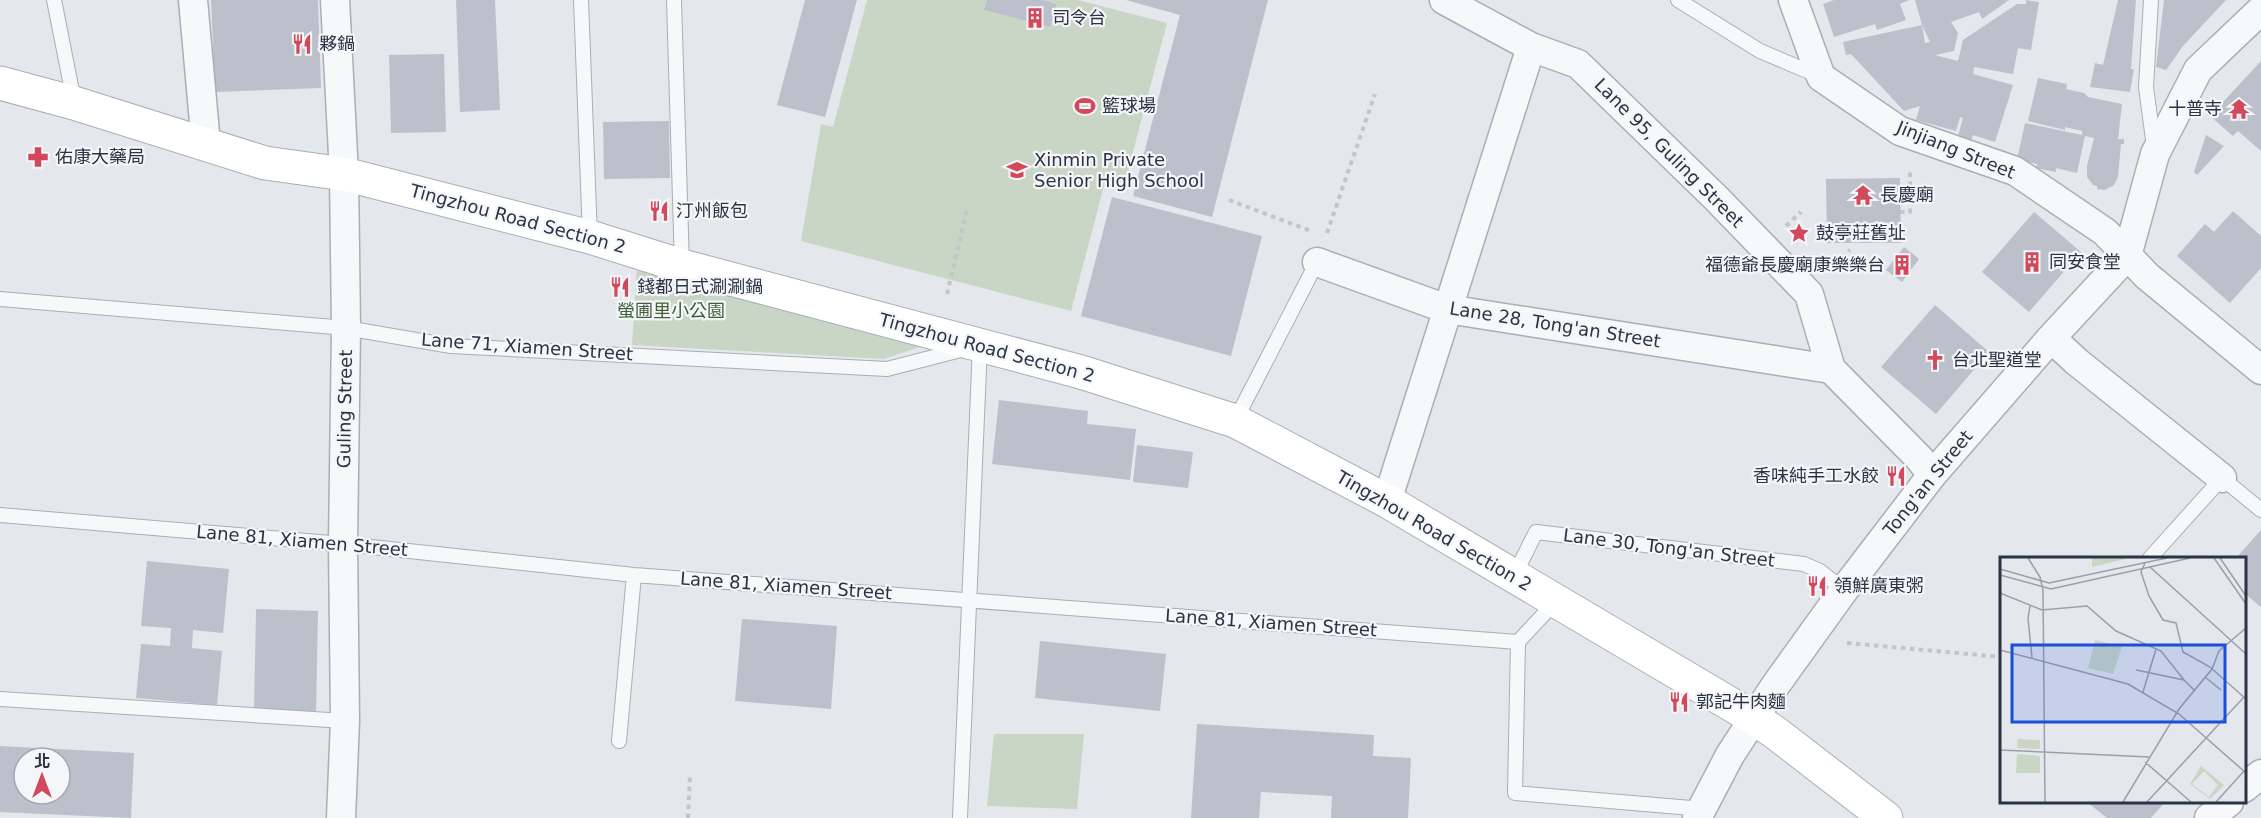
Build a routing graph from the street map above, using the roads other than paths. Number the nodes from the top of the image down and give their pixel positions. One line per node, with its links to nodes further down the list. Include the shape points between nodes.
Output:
1 (54, 0): 14 (lane)
2 (193, 0): 15 (street)
3 (335, 0): 17 (street, Guling Street)
4 (580, 0): 18 (lane)
5 (674, 0): 21 (lane)
6 (1444, 0): 11 (street, Lane 95, Guling Street)
7 (1678, 0): 12 (lane, via 1760,51)
8 (1793, 0): 12 (street)
9 (2151, 0): 16 (lane, Tong'an Street, via 2146,87)
10 (2261, 10): 16 (street, Tong'an Street, via 2198,70)
11 (1531, 46): 23 (street); 27 (street, Lane 95, Guling Street, via 1578,64 1809,294)
12 (1821, 77): 20 (street, Jinjiang Street, via 1900,131 2015,171 2105,232)
13 (0, 83): 14 (street, Tingzhou Road Section 2)
14 (74, 103): 15 (street, Tingzhou Road Section 2)
15 (206, 144): 17 (street, Tingzhou Road Section 2, via 265,163)
16 (2155, 154): 20 (street, Tong'an Street)
17 (344, 174): 18 (street, Tingzhou Road Section 2); 24 (street, Guling Street)
18 (591, 237): 21 (street, Tingzhou Road Section 2)
19 (1321, 249): 23 (street, Lane 28, Tong'an Street); 29 (lane)
20 (2127, 256): 25 (street, Tong'an Street); 28 (street, Jinjiang Street)
21 (682, 266): 26 (street, Tingzhou Road Section 2)
22 (0, 299): 24 (lane, Lane 71, Xiamen Street)
23 (1447, 309): 27 (street, Lane 28, Tong'an Street); 32 (street)
24 (346, 328): 26 (lane, Lane 71, Xiamen Street, via 452,346 886,369); 35 (street, Guling Street)
25 (2051, 338): 30 (street, Tong'an Street); 31 (street)
26 (980, 345): 29 (street, Tingzhou Road Section 2); 40 (lane)
27 (1831, 369): 30 (street)
28 (2261, 370)
29 (1235, 421): 32 (street, Tingzhou Road Section 2)
30 (1932, 475): 39 (street, Tong'an Street)
31 (2222, 478): 33 (lane); 36 (lane)
32 (1387, 501): 38 (street, Tingzhou Road Section 2)
33 (2261, 510)
34 (0, 515): 35 (lane, Lane 81, Xiamen Street)
35 (343, 544): 37 (lane, Lane 81, Xiamen Street); 45 (street, Guling Street)
36 (2151, 557)
37 (634, 574): 40 (lane, Lane 81, Xiamen Street); 46 (lane)
38 (1514, 577): 39 (lane, Lane 30, Tong'an Street, via 1536,532 1804,564); 41 (street, Tingzhou Road Section 2)
39 (1844, 590): 44 (street, Tong'an Street)
40 (969, 599): 42 (lane, Lane 81, Xiamen Street); 52 (lane)
41 (1556, 601): 42 (lane); 44 (street, Tingzhou Road Section 2)
42 (1518, 642): 50 (lane, via 1515,793)
43 (0, 699): 45 (lane)
44 (1754, 718): 50 (street, Tong'an Street); 53 (street, Tingzhou Road Section 2)
45 (345, 721): 51 (street, Guling Street)
46 (619, 741)
47 (2261, 774): 48 (street)
48 (2246, 786)
49 (2227, 803): 54 (street)
50 (1700, 813)
51 (341, 818)
52 (960, 818)
53 (1886, 818)
54 (2209, 818)

